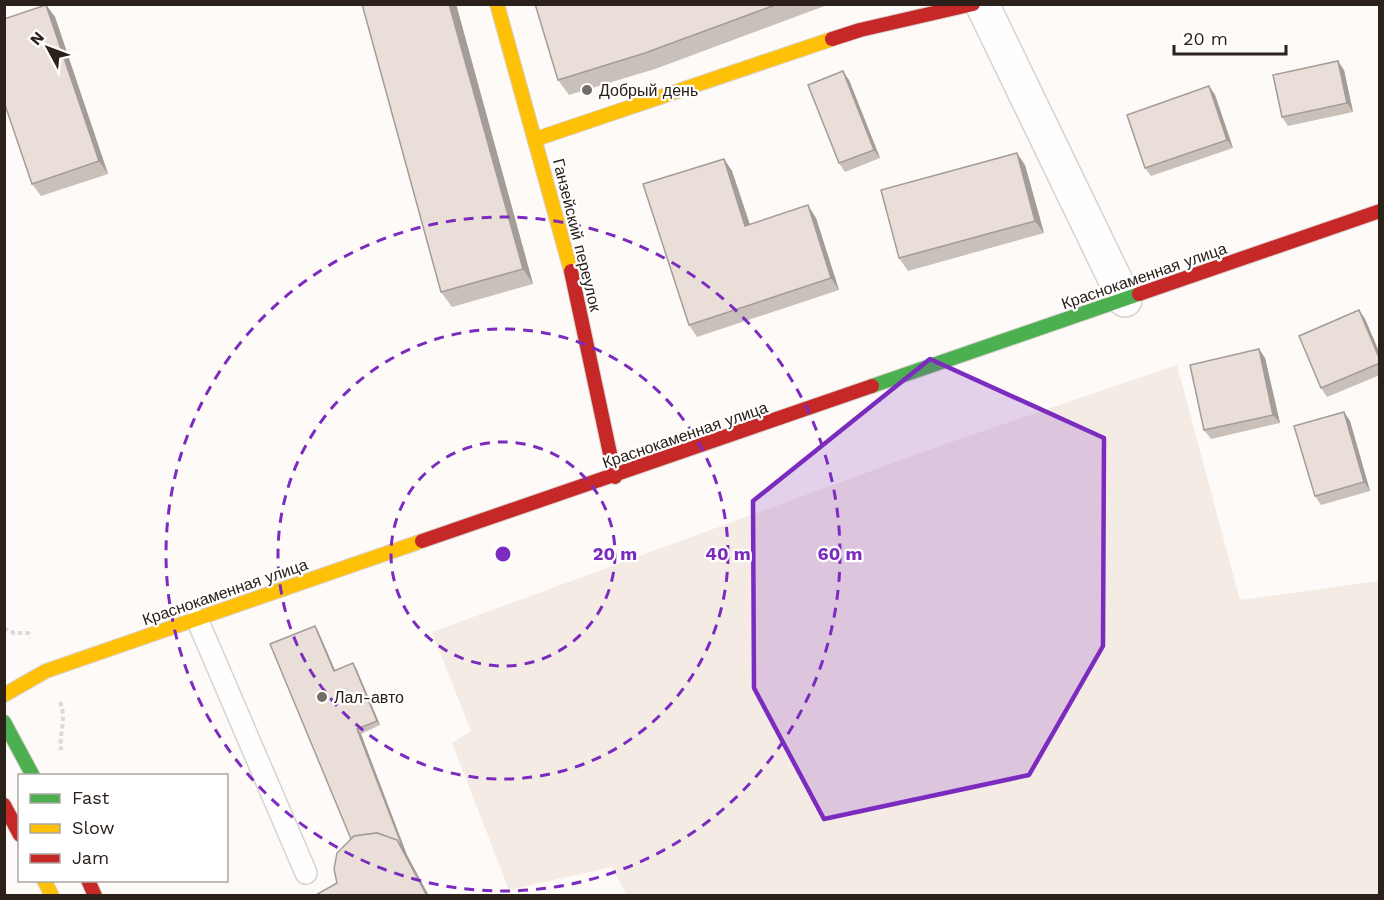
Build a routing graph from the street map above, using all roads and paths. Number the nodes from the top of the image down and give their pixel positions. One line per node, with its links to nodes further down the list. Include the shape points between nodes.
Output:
1 (497, 4): 5 (street, Ганзейский переулок)
2 (973, 4): 4 (street)
3 (982, 4): 7 (street)
4 (949, 7): 5 (street, via 860,30)
5 (536, 139): 8 (street, Ганзейский переулок, via 565,243)
6 (1380, 211): 7 (street, Краснокаменная улица)
7 (1125, 300): 8 (street, Краснокаменная улица)
8 (615, 477): 9 (street, Краснокаменная улица)
9 (196, 620): 12 (street, Краснокаменная улица, via 45,671); 19 (lane)
10 (4, 628): 11 (path)
11 (28, 633)
12 (4, 696)
13 (65, 713): 15 (path, via 59,736)
14 (4, 722): 16 (street)
15 (62, 753)
16 (32, 774)
17 (4, 805): 18 (street)
18 (18, 831)
19 (306, 873)
20 (45, 882): 22 (street)
21 (89, 882): 23 (street)
22 (52, 896)
23 (95, 896)

